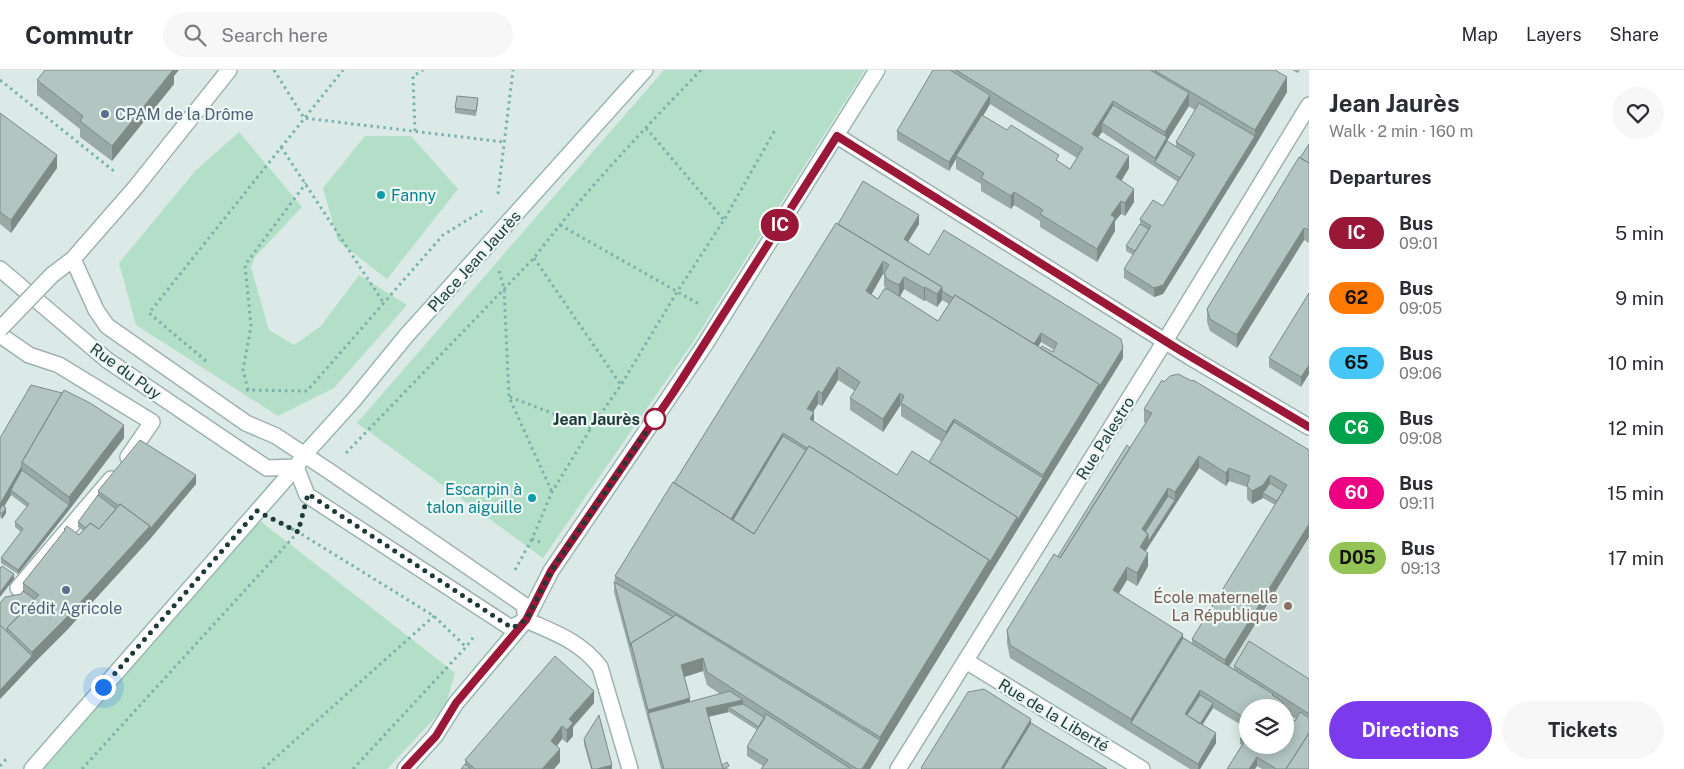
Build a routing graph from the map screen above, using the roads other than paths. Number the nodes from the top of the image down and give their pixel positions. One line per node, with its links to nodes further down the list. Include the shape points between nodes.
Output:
1 (230, 70): 6 (street, via 135,188)
2 (645, 70): 12 (street, Place Jean Jaurès, via 406,336)
3 (877, 70): 5 (street)
4 (1309, 105): 10 (street, Rue Palestro)
5 (837, 136): 10 (street); 14 (street, via 664,406 551,571)
6 (73, 258): 8 (street, bridge); 12 (street, via 96,310 107,326 246,423 276,436)
7 (0, 269): 12 (street, Rue du Puy, via 107,360 267,468)
8 (0, 329)
9 (0, 335): 13 (street, via 29,355 59,365 152,422 119,470)
10 (1165, 341): 11 (street); 15 (street, Rue Palestro)
11 (1309, 428)
12 (301, 461): 14 (street, via 329,470 524,605); 14 (street, via 308,494 512,628); 16 (street, Place Jean Jaurès)
13 (18, 588)
14 (526, 620): 17 (street, via 456,703 436,736); 18 (street, via 571,640 591,655 600,667)
15 (966, 660): 19 (street, Rue Palestro); 20 (street, Rue de la Liberté)
16 (32, 769)
17 (405, 769)
18 (630, 769)
19 (898, 769)
20 (1142, 769)

